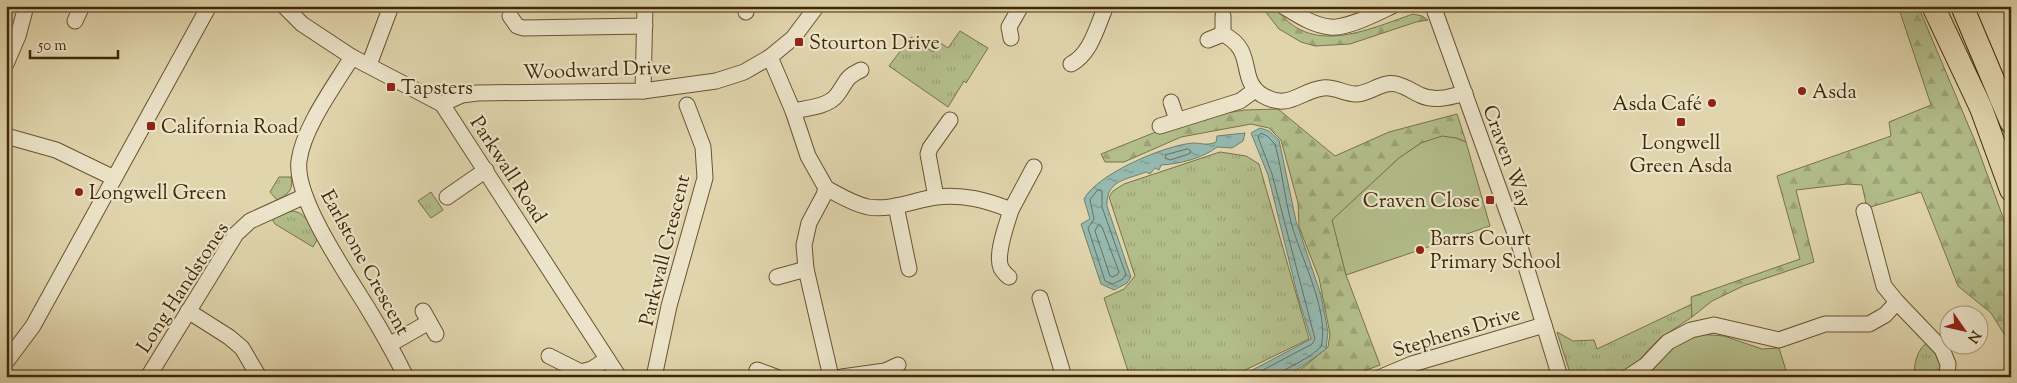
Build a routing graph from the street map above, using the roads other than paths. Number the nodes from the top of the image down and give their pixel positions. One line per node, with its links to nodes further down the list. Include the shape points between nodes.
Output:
1 (26, 6): 24 (street)
2 (82, 6): 17 (street)
3 (209, 6): 42 (street)
4 (284, 6): 22 (street, Parkwall Road, via 318,35)
5 (391, 6): 26 (street)
6 (645, 6): 18 (street)
7 (818, 6): 23 (street, Woodward Drive, via 793,38)
8 (1022, 6): 20 (street, via 1009,27)
9 (1106, 6): 25 (street, via 1088,48 1079,60)
10 (1392, 6): 14 (street, via 1360,21 1331,27 1316,24)
11 (1433, 6): 30 (street, Craven Way)
12 (1933, 6): 44 (highway, via 1981,108)
13 (1962, 6): 37 (highway)
14 (1290, 8)
15 (510, 16): 18 (street, via 517,26 523,28)
16 (1223, 16): 19 (street)
17 (75, 21)
18 (646, 26): 29 (street)
19 (1224, 34): 21 (street); 28 (street, via 1235,40 1244,55)
20 (1011, 38)
21 (1208, 40)
22 (352, 57): 26 (street, Parkwall Road); 45 (street, Earlstone Crescent, via 307,133 299,163)
23 (770, 57): 29 (street, Woodward Drive, via 744,72 716,81); 34 (street)
24 (6, 64)
25 (1071, 64)
26 (369, 65): 32 (street, Parkwall Road)
27 (861, 70): 34 (street, via 844,81 836,96 826,103)
28 (1255, 90): 30 (street, via 1283,101 1324,87 1355,94 1394,83 1439,100); 36 (street, via 1240,101)
29 (644, 91): 32 (street, Woodward Drive, via 477,93 462,95)
30 (1465, 93): 59 (street, Craven Way)
31 (1171, 102): 36 (street)
32 (442, 104): 41 (street, Parkwall Road)
33 (687, 105): 70 (street, Parkwall Crescent, via 703,147 705,178 669,306)
34 (793, 111): 43 (street, via 808,156)
35 (950, 120): 47 (street, via 928,154)
36 (1177, 120): 38 (street)
37 (2011, 122)
38 (1160, 126)
39 (6, 136): 42 (street, via 56,150)
40 (1034, 167): 49 (street)
41 (486, 170): 46 (street); 63 (street, Parkwall Road)
42 (114, 178): 61 (street, via 33,326)
43 (826, 188): 48 (street, via 866,206); 51 (street, via 806,234)
44 (2011, 190)
45 (305, 196): 57 (street, Long Handstones, via 250,221 236,234); 60 (street, Earlstone Crescent)
46 (447, 197)
47 (936, 197): 48 (street); 49 (street, via 968,196)
48 (896, 206): 52 (street)
49 (1011, 210): 54 (street, via 1002,236 1000,260 1001,268)
50 (1864, 211): 56 (street, via 1884,286)
51 (806, 269): 53 (street); 72 (street)
52 (909, 269)
53 (777, 276)
54 (1009, 277)
55 (1040, 298): 74 (street)
56 (1897, 302): 77 (street, via 1885,315 1869,324 1825,324 1779,340 1714,325 1691,330 1668,342 1646,365); 78 (street, via 1942,349 1948,364)
57 (188, 311): 66 (street, Long Handstones); 67 (street, via 242,348)
58 (429, 322): 60 (street)
59 (1544, 325): 75 (street, Stephens Drive, via 1412,364); 76 (street, Craven Way)
60 (389, 345): 68 (street, Earlstone Crescent)
61 (9, 355)
62 (549, 356): 63 (street, via 581,372)
63 (607, 359): 69 (street, Parkwall Road)
64 (898, 365): 73 (street, via 885,371)
65 (757, 370): 71 (street)
66 (148, 377)
67 (259, 377)
68 (406, 377)
69 (619, 377)
70 (654, 377)
71 (776, 377)
72 (832, 377)
73 (842, 377)
74 (1064, 377)
75 (1381, 377)
76 (1560, 377)
77 (1628, 377)
78 (1947, 377)

